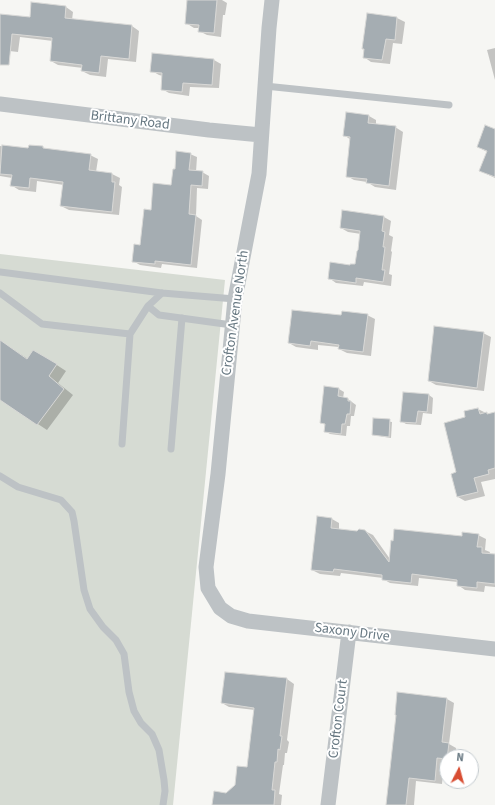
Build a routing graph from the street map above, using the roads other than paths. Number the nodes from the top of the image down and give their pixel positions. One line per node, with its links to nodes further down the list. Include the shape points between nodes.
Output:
1 (272, 0): 2 (street, Crofton Avenue North)
2 (265, 86): 4 (lane); 5 (street, Crofton Avenue North)
3 (0, 104): 5 (street, Brittany Road)
4 (449, 105)
5 (261, 135): 9 (street, Crofton Avenue North, via 259,174)
6 (0, 272): 8 (lane)
7 (0, 293): 13 (lane, via 42,324)
8 (162, 293): 9 (lane); 10 (lane)
9 (235, 299): 12 (street, Crofton Avenue North)
10 (148, 306): 11 (lane, via 159,316); 13 (lane)
11 (182, 318): 12 (lane); 15 (lane)
12 (232, 324): 17 (street, Crofton Avenue North, via 218,474 206,567 208,588)
13 (130, 334): 14 (lane)
14 (122, 444)
15 (171, 449)
16 (0, 476): 20 (lane, via 18,487 61,500 72,512 84,590 90,609 116,640 124,654 134,710 152,734 158,750 165,791)
17 (216, 601): 18 (street, Saxony Drive, via 220,608 231,616 248,621)
18 (349, 632): 19 (street, Saxony Drive); 21 (street, Crofton Court)
19 (495, 649)
20 (163, 805)
21 (328, 805)

